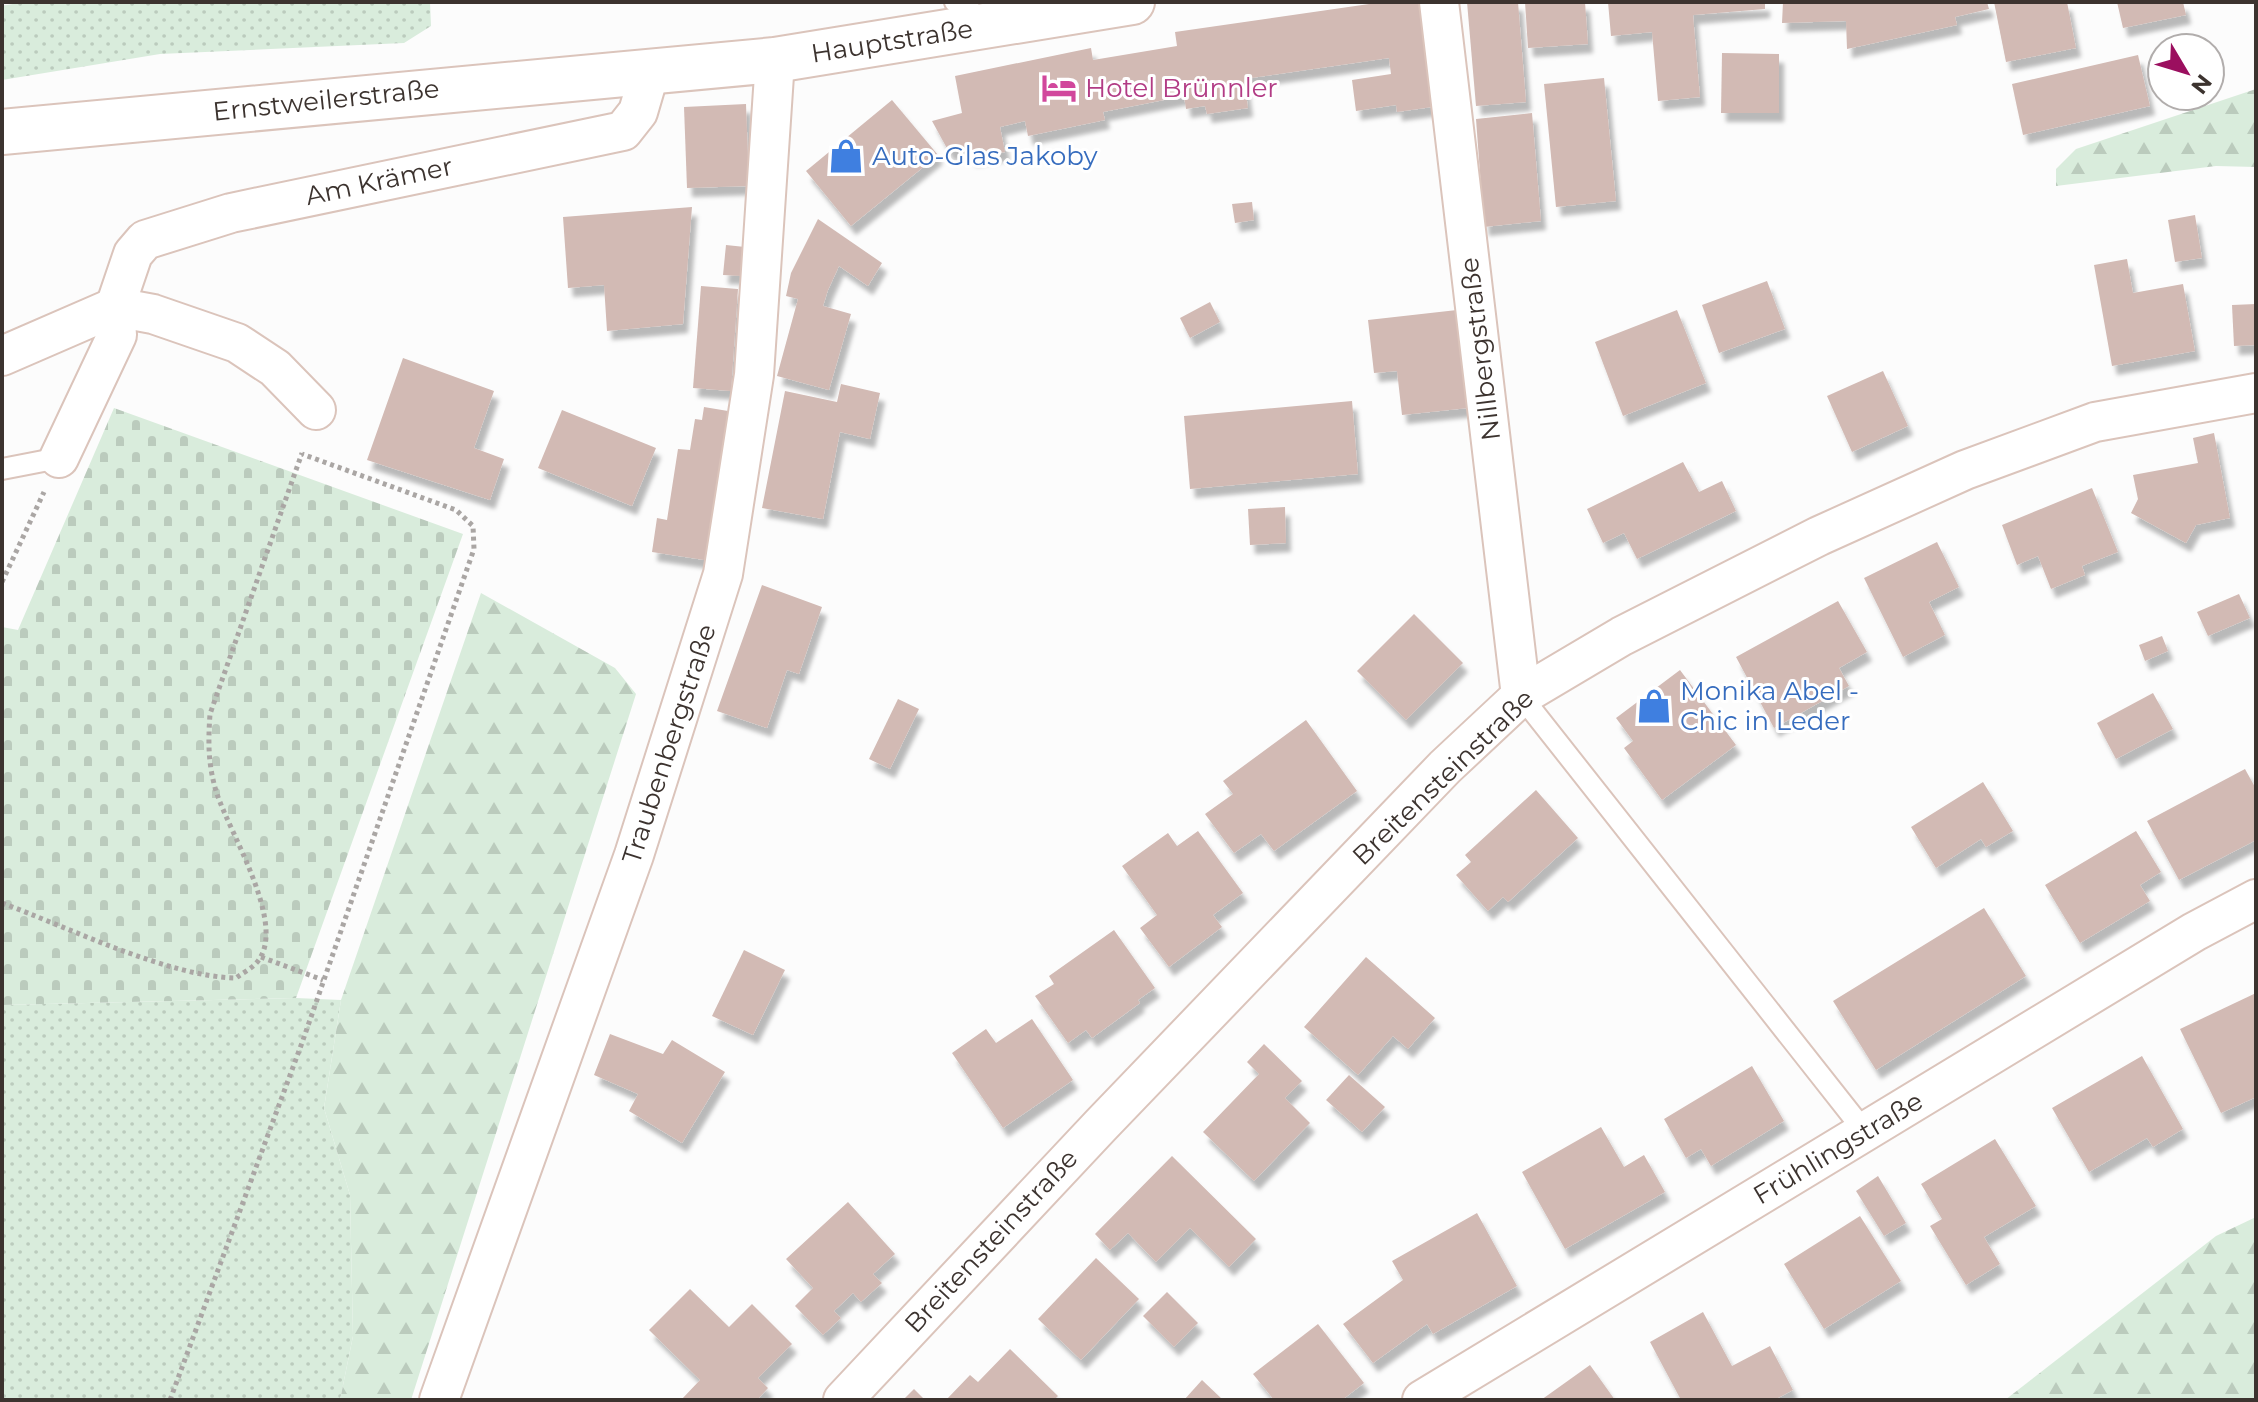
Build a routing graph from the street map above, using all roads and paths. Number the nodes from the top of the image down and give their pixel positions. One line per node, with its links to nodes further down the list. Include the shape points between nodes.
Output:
1 (1132, 2): 3 (main road, Hauptstraße)
2 (1439, 2): 15 (street, Nillbergstraße)
3 (965, 15): 4 (main road, Hauptstraße)
4 (775, 60): 5 (main road, Hauptstraße); 22 (street, Traubenbergstraße, via 754,375 723,574 634,855)
5 (650, 71): 6 (main road, Ernstweilerstraße); 7 (street, Am Krämer, via 638,112 623,131 231,213 145,240 133,254)
6 (2, 132)
7 (115, 307): 8 (street); 10 (street, via 153,314 237,343 275,368); 12 (street, Am Krämer, via 117,335)
8 (2, 356)
9 (2256, 393): 15 (street, Breitensteinstraße, via 2095,422 1965,470 1819,536 1622,636)
10 (316, 410): 11 (path)
11 (302, 454): 18 (path, via 210,714 207,759 263,907 266,938); 19 (path, via 456,510 473,526 474,549)
12 (59, 458): 13 (lane); 14 (path)
13 (2, 469)
14 (2, 582)
15 (1521, 696): 20 (lane); 23 (street, Breitensteinstraße, via 1370,845)
16 (2256, 899): 20 (street, Frühlingstraße)
17 (2, 903): 18 (path, via 167,965 214,977 236,978)
18 (261, 957): 19 (path)
19 (323, 980): 21 (path)
20 (1865, 1132): 24 (street, Frühlingstraße)
21 (170, 1400)
22 (439, 1400)
23 (843, 1400)
24 (1422, 1400)

